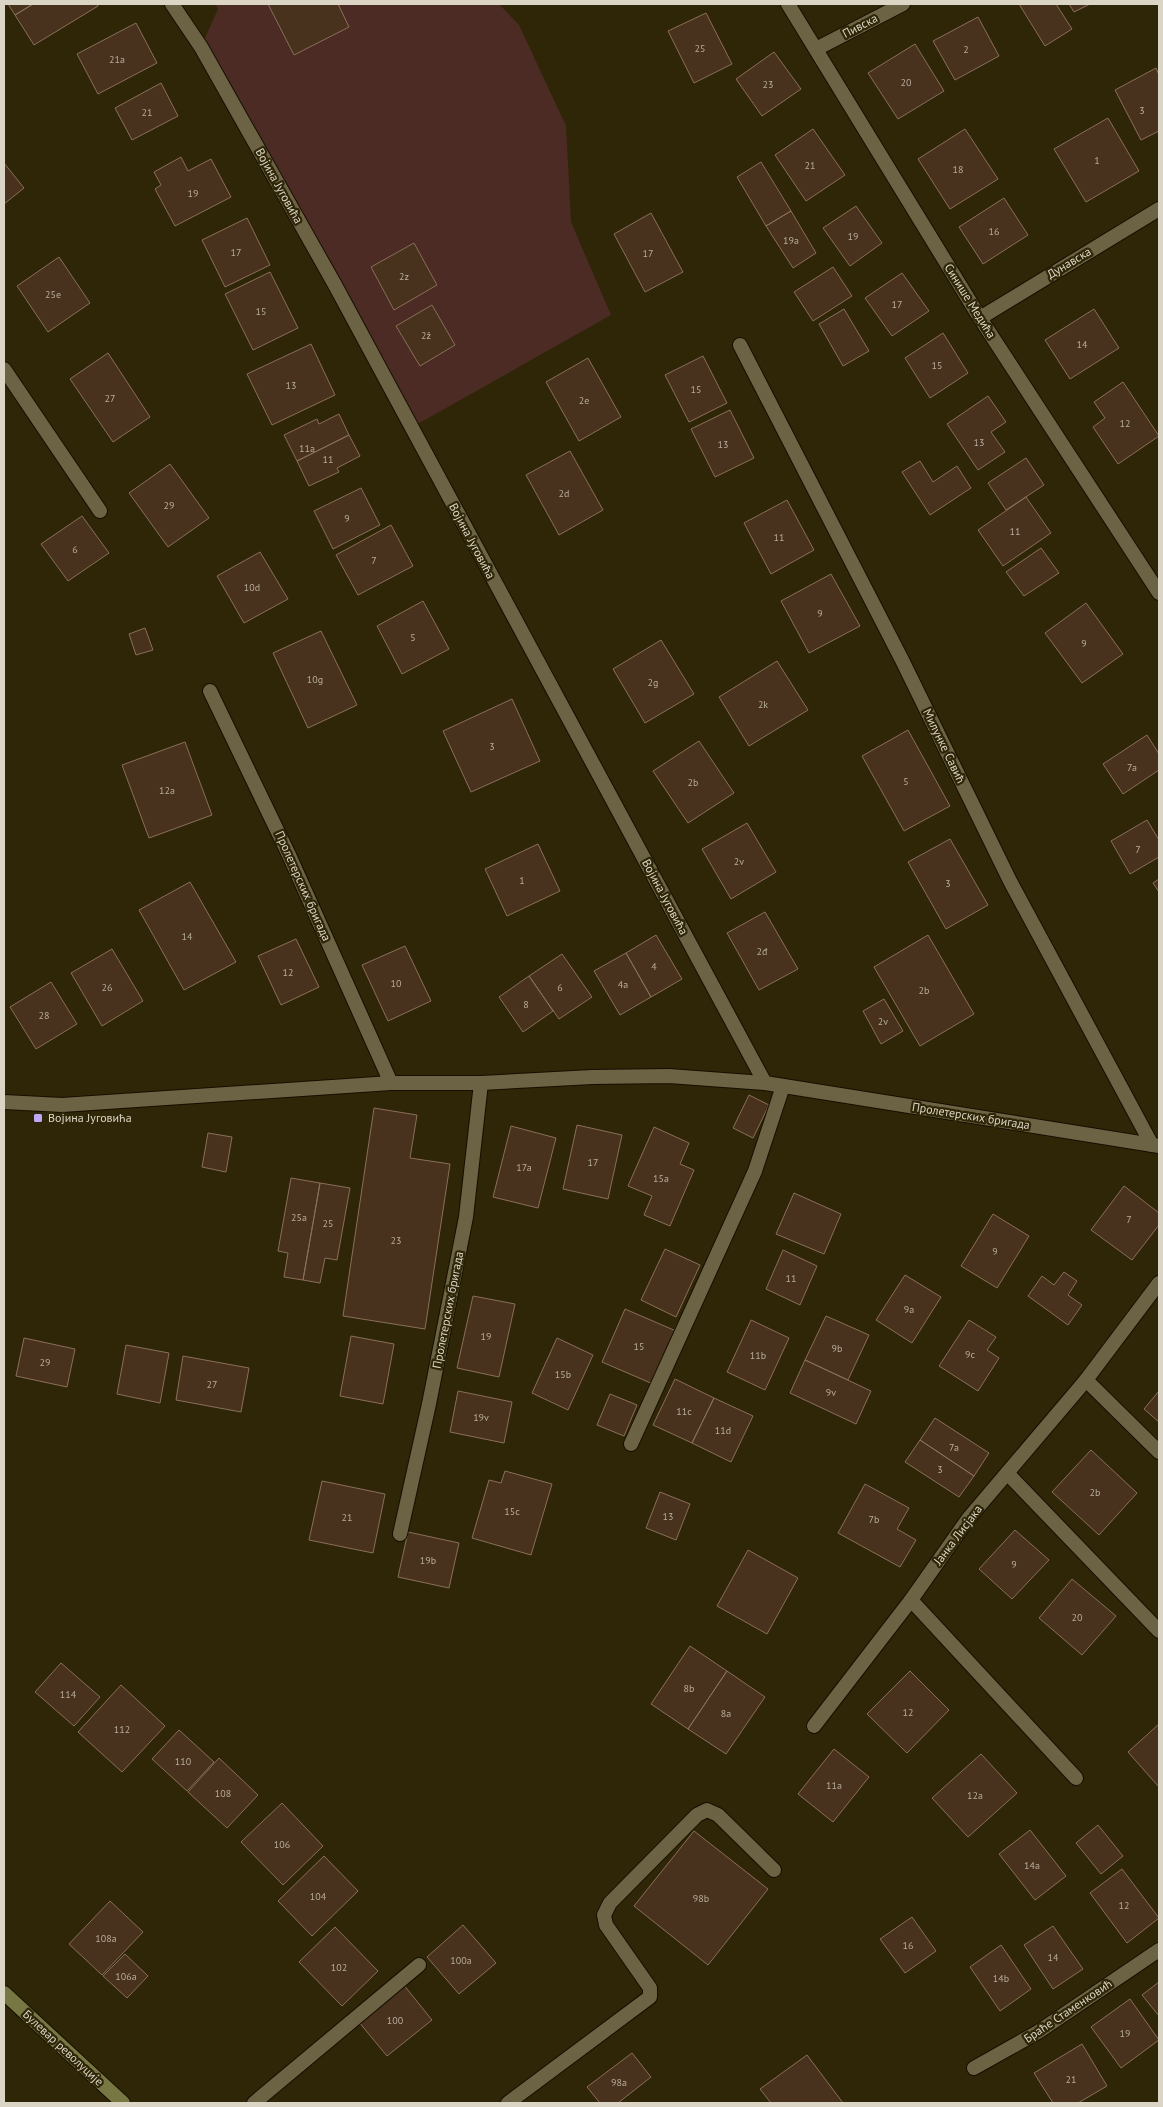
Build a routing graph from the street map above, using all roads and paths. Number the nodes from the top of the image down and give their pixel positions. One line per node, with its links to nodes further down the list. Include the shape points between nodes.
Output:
1 (172, 4): 13 (street, Војина Југовића, via 200,47 335,285)
2 (788, 4): 4 (street, Синише Медића)
3 (903, 4): 4 (street, Пивска)
4 (816, 49): 6 (street, Синише Медића)
5 (1159, 209): 6 (street, Дунавска)
6 (980, 318): 10 (street, Синише Медића)
7 (740, 344): 17 (street, Милунке Савић, via 902,660 1010,881)
8 (4, 369): 9 (street)
9 (100, 511)
10 (1159, 593)
11 (210, 691): 14 (street, Пролетерских бригада, via 289,855)
12 (481, 1083): 13 (street, Пролетерских бригада, via 669,1076); 14 (street, Пролетерских бригада); 23 (street, Пролетерских бригада, via 466,1217)
13 (766, 1083): 15 (street, Пролетерских бригада)
14 (391, 1084): 16 (street, Пролетерских бригада, via 62,1105)
15 (783, 1086): 17 (street, Пролетерских бригада); 20 (street, via 755,1171)
16 (4, 1102)
17 (1156, 1146)
18 (1159, 1282): 19 (street, Јанка Лисјака)
19 (1086, 1380): 21 (street); 22 (street, Јанка Лисјака)
20 (631, 1444)
21 (1159, 1452)
22 (1006, 1473): 24 (street, Јанка Лисјака, via 968,1519); 25 (street)
23 (400, 1534)
24 (911, 1600): 26 (street, Јанка Лисјака); 27 (street)
25 (1159, 1631)
26 (814, 1726)
27 (1076, 1778)
28 (774, 1870): 35 (street, via 718,1815 707,1810 696,1814 610,1903 604,1915 606,1925 650,1988 650,1997)
29 (1159, 1950): 32 (street, Браће Стаменковић, via 1038,2032)
30 (419, 1964): 34 (street)
31 (4, 1993): 33 (main road, Булевар револуције)
32 (974, 2068)
33 (123, 2103)
34 (254, 2103)
35 (508, 2103)

